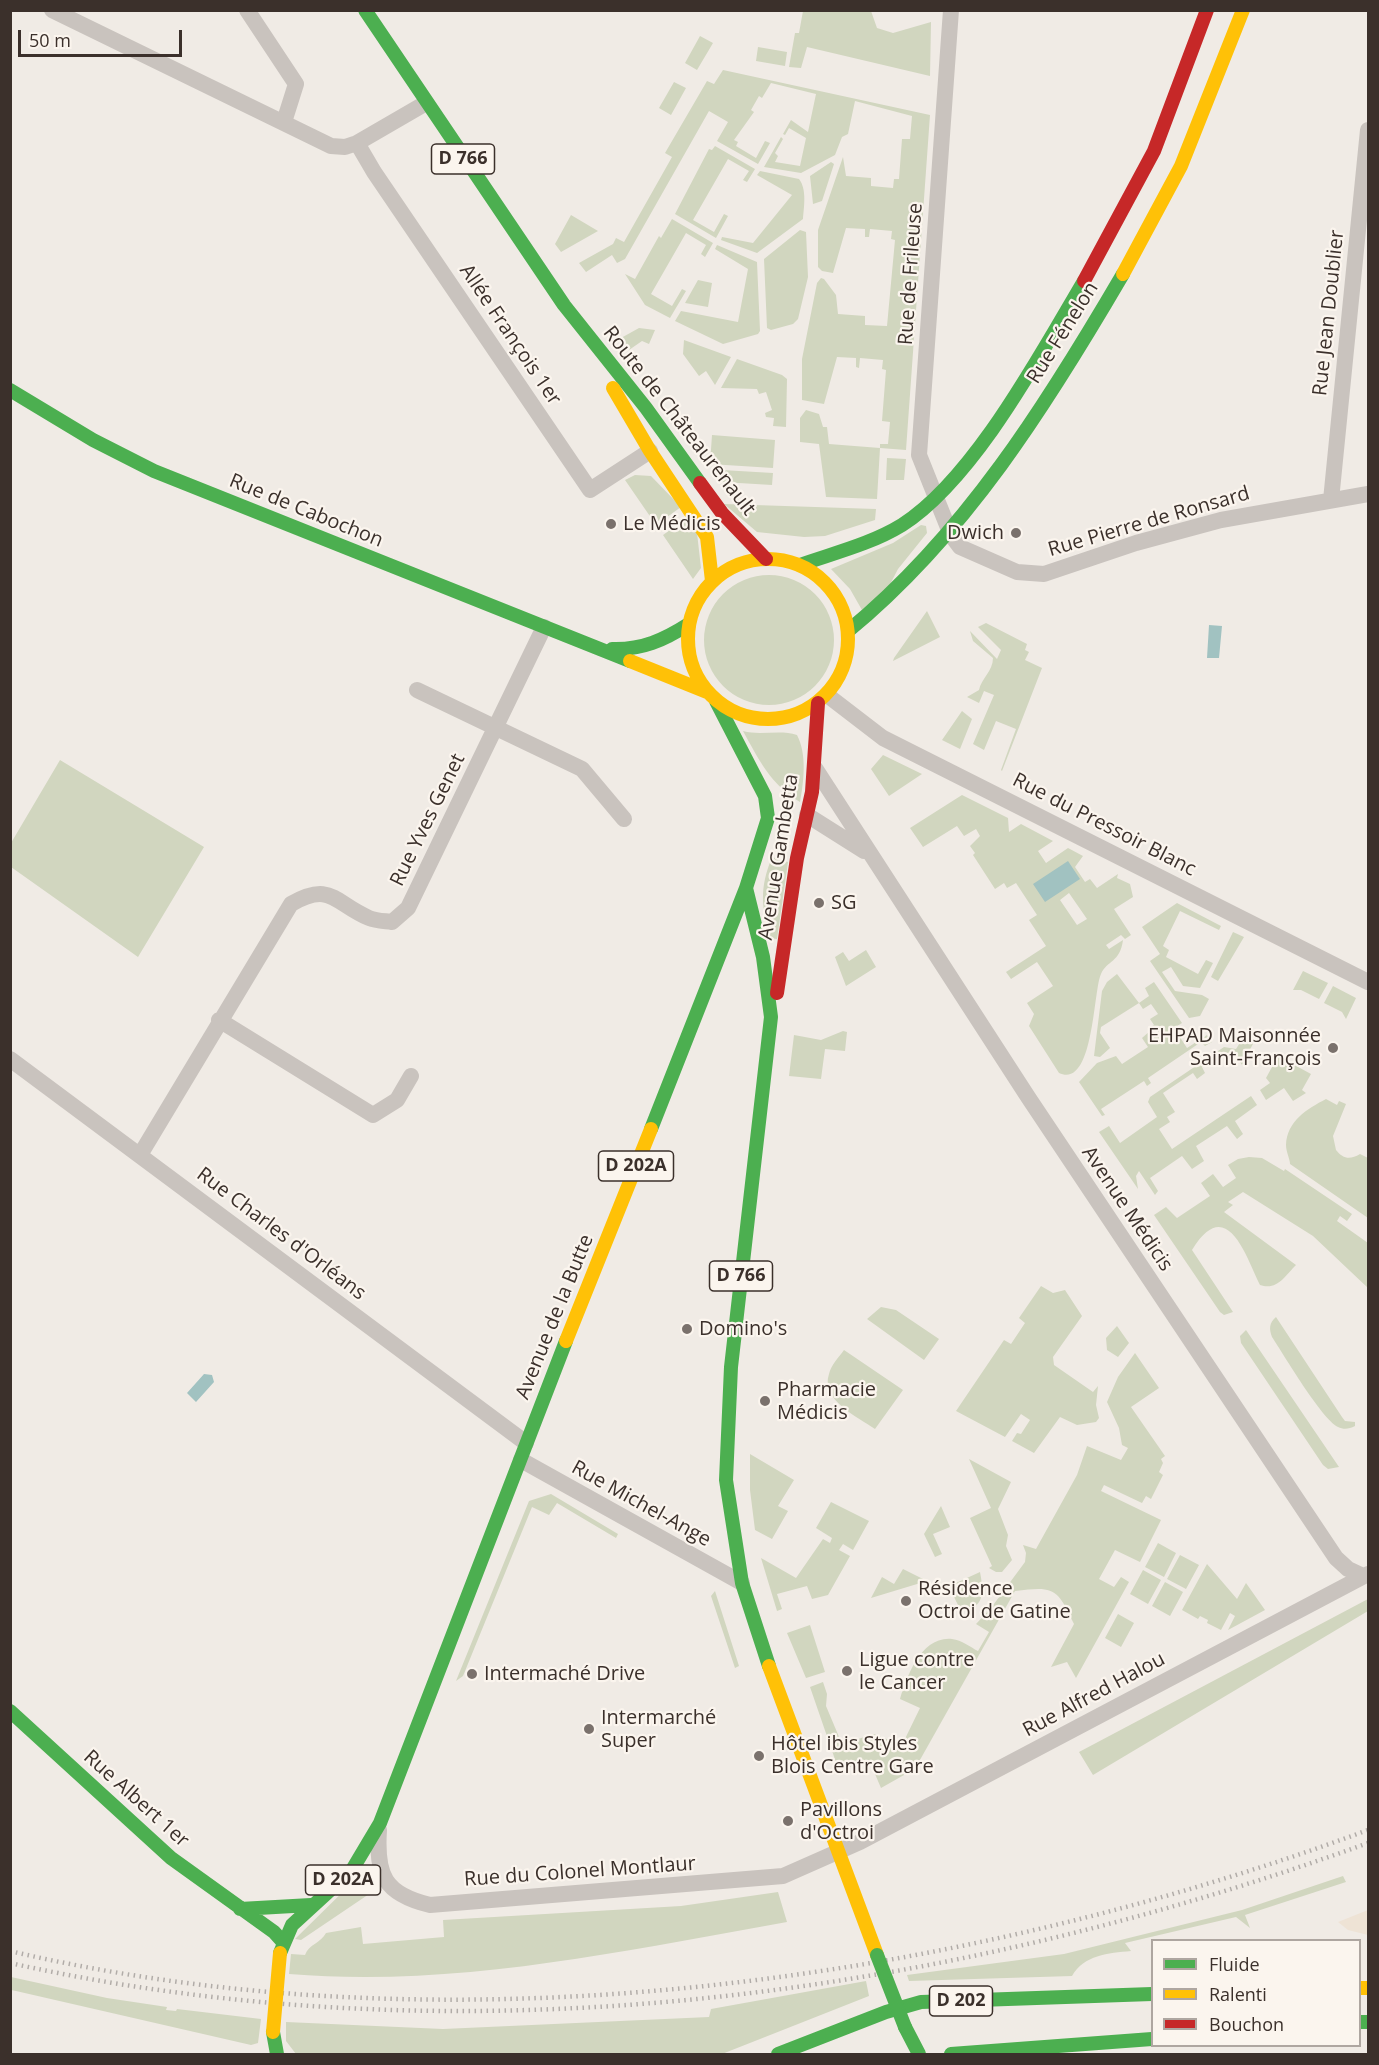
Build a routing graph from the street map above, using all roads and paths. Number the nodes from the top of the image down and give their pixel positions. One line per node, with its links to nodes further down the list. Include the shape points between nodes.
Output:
1 (52, 10): 8 (street)
2 (247, 10): 8 (street, via 296,84)
3 (365, 10): 7 (main road, Route de Châteaurenault / D 766)
4 (951, 10): 15 (street, Rue de Frileuse, via 919,455)
5 (1207, 10): 15 (main road, Rue Fénelon, via 1155,149 1102,250 978,451)
6 (1243, 10): 17 (main road, Rue Fénelon, via 1180,167 1155,215 1087,335)
7 (426, 103): 10 (street); 11 (main road, Route de Châteaurenault / D 766)
8 (284, 122): 10 (street, via 331,146)
9 (1368, 130): 16 (street, Rue Jean Doublier)
10 (357, 143): 13 (street, Allée François 1er, via 590,490)
11 (564, 304): 13 (main road, Route de Châteaurenault / D 766); 18 (main road, Route de Châteaurenault / D 766, via 722,513)
12 (10, 390): 22 (main road, Rue de Cabochon, via 154,471)
13 (650, 452): 20 (main road, Route de Châteaurenault / D 766, via 706,537)
14 (1368, 494): 16 (street, Rue Pierre de Ronsard)
15 (935, 498): 17 (street, Rue de Frileuse); 19 (main road, Rue Fénelon, via 888,533)
16 (1331, 500): 17 (street, Rue Pierre de Ronsard, via 1221,520 1044,574 1017,572 972,554)
17 (951, 535): 23 (main road, Rue Fénelon, via 884,603)
18 (766, 559): 19 (main road); 20 (main road, via 728,569)
19 (800, 565): 23 (main road, via 824,581 840,603)
20 (712, 581): 21 (main road, via 694,608)
21 (689, 624): 24 (main road, Rue de Cabochon, via 656,645 634,650); 26 (main road, via 688,648 694,671)
22 (544, 627): 24 (main road, Rue de Cabochon); 28 (street, Rue Yves Genet)
23 (848, 631): 27 (main road, via 845,666)
24 (597, 648): 26 (main road, Rue de Cabochon)
25 (417, 690): 28 (street)
26 (711, 697): 27 (main road, via 740,715 767,720 794,716); 33 (main road, Avenue de la Butte / D 202A, via 765,796 768,818)
27 (822, 699): 29 (main road, Avenue Gambetta / D 766); 34 (street, Rue du Pressoir Blanc, via 883,738)
28 (497, 728): 31 (street, via 582,769); 36 (street, Rue Yves Genet, via 408,908 392,922 370,919 326,894 310,893 291,904)
29 (814, 767): 30 (main road, Avenue Gambetta / D 766); 32 (street, Avenue Médicis)
30 (807, 815): 32 (street, Avenue Médicis); 35 (main road, Avenue Gambetta / D 766)
31 (624, 819)
32 (867, 853): 42 (street, Avenue Médicis, via 1336,1558 1348,1569)
33 (746, 888): 35 (main road, D 766, via 763,957); 40 (main road, Avenue de la Butte / D 202A)
34 (1368, 982)
35 (771, 1017): 43 (main road, D 766, via 727,1430 726,1480)
36 (219, 1020): 38 (street, via 373,1115 397,1100); 39 (street, Rue Yves Genet)
37 (10, 1059): 39 (street, Rue Charles d'Orléans)
38 (411, 1076)
39 (140, 1155): 40 (street, Rue Charles d'Orléans)
40 (526, 1443): 41 (main road, Avenue de la Butte / D 202A)
41 (521, 1460): 43 (street, Rue Michel-Ange); 45 (main road, Avenue de la Butte / D 202A)
42 (1366, 1575): 46 (street, Rue Alfred Halou)
43 (742, 1583): 46 (main road, D 766)
44 (10, 1711): 48 (main road, Rue Albert 1er, via 171,1858)
45 (380, 1823): 46 (street, Rue du Colonel Montlaur, via 380,1869 392,1887 407,1899 430,1905 783,1876); 47 (main road, Avenue de la Butte / D 202A, via 352,1870)
46 (838, 1851): 54 (main road, D 766, bridge)
47 (311, 1905): 48 (main road); 49 (main road, Avenue de la Butte / D 202A, via 292,1925)
48 (240, 1909): 49 (main road, Rue Albert 1er, via 274,1932)
49 (281, 1948): 52 (main road, D 202A, bridge, via 273,2032)
50 (1151, 1994): 53 (main road, D 202, via 921,2002)
51 (1151, 2039): 55 (main road)
52 (277, 2055)
53 (778, 2055)
54 (919, 2055)
55 (951, 2055)

